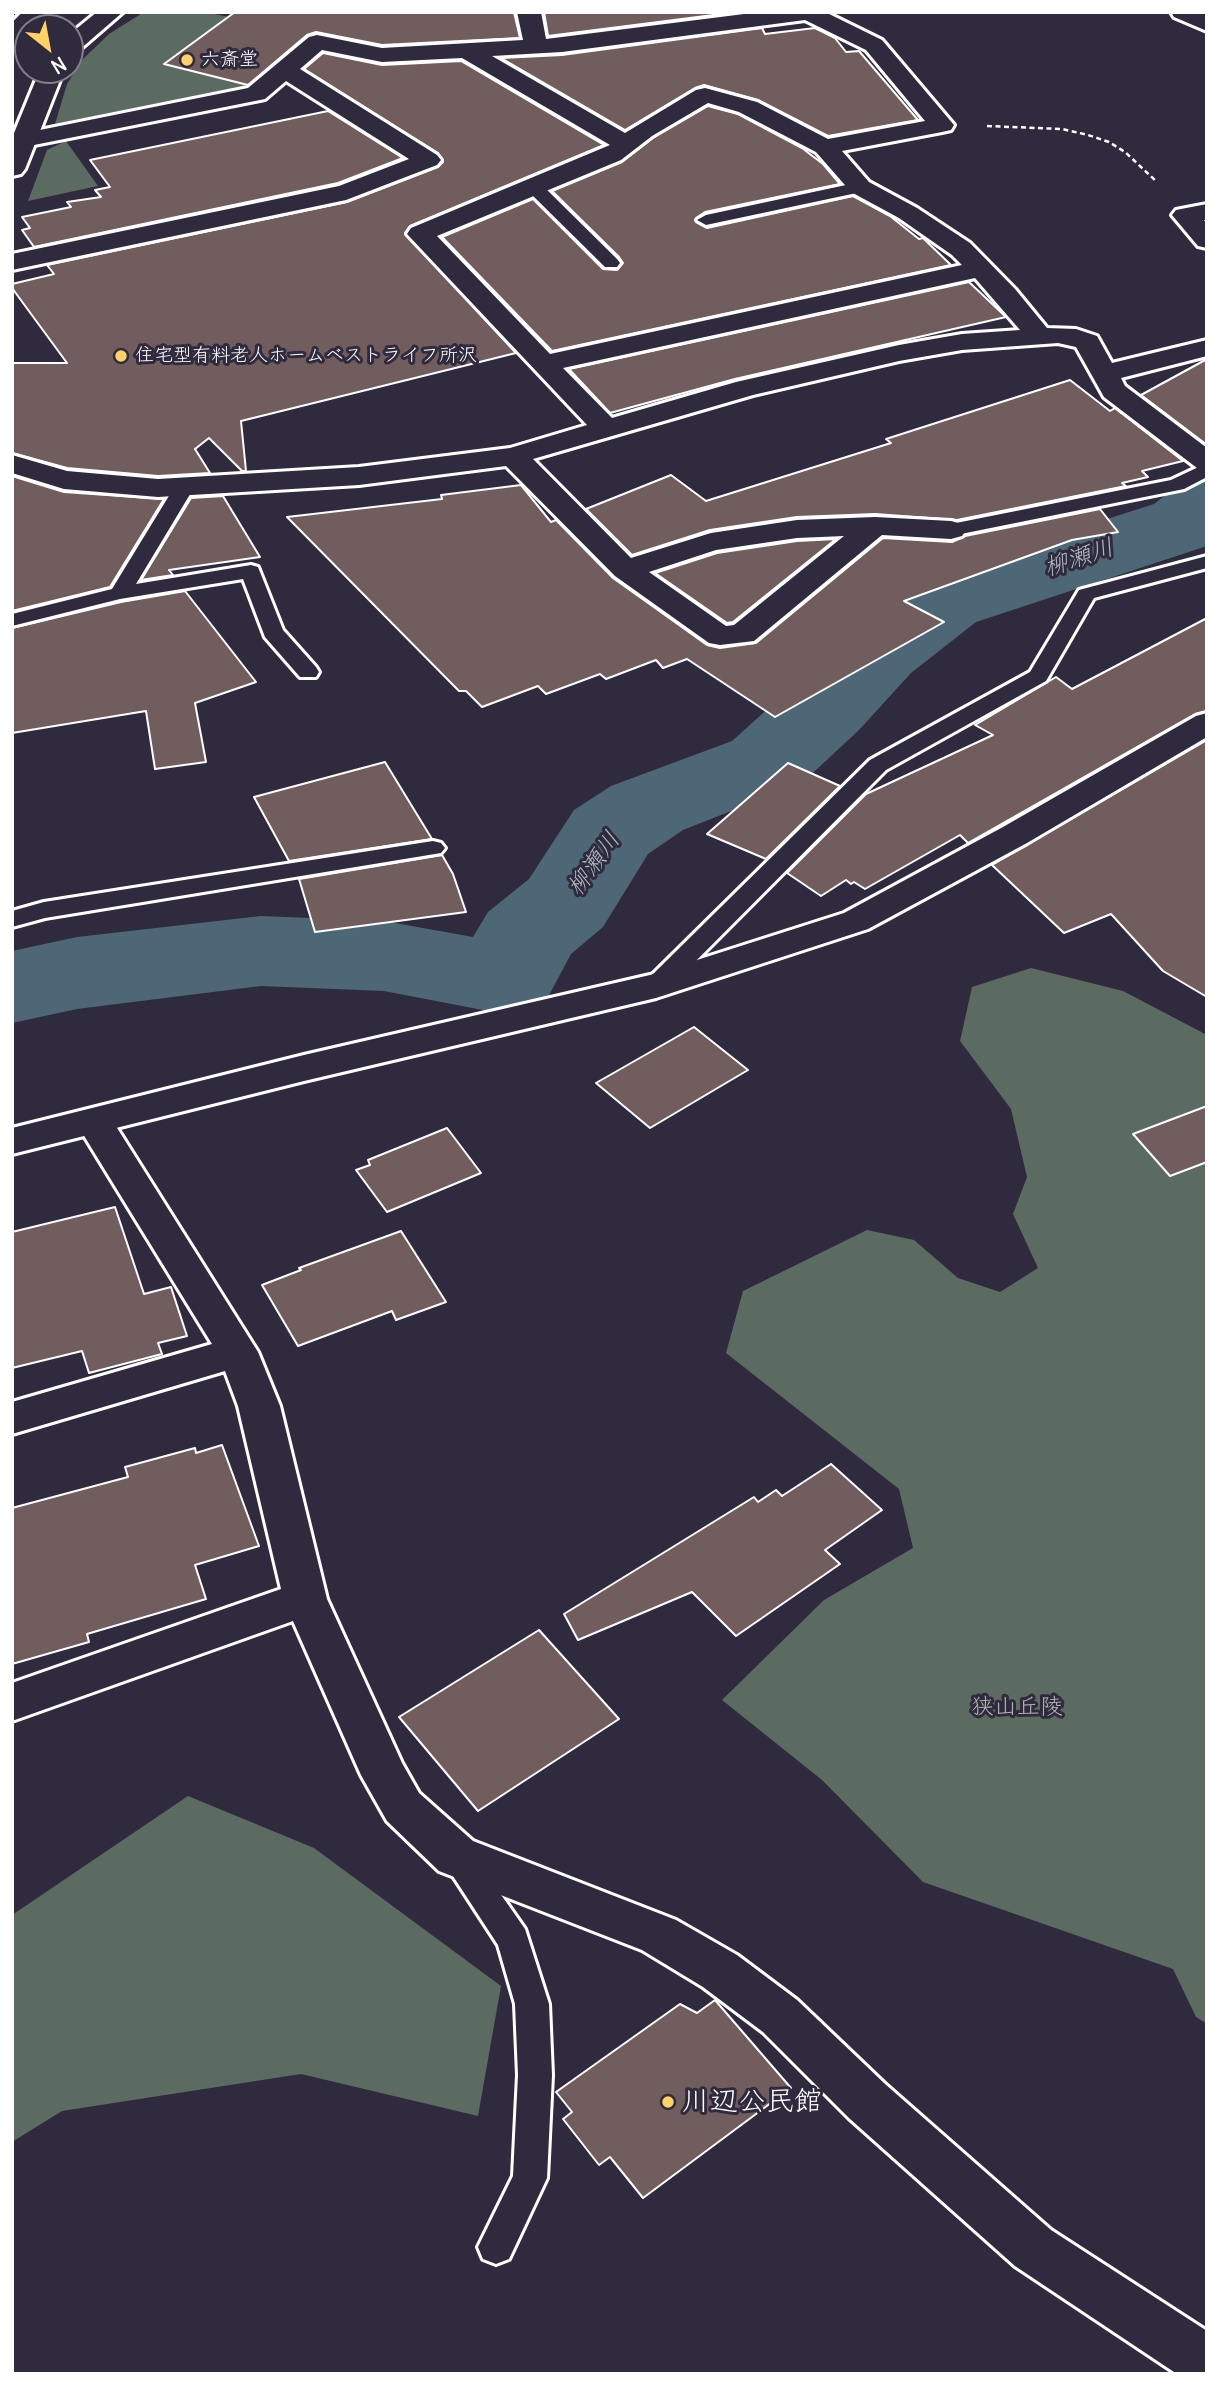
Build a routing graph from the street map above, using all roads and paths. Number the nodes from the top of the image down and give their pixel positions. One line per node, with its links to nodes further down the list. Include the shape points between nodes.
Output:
1 (112, 12): 7 (street)
2 (529, 12): 9 (street)
3 (1182, 12): 6 (street)
4 (808, 13): 9 (street); 13 (street, via 874,45)
5 (331, 20): 8 (street)
6 (1207, 24)
7 (84, 35)
8 (317, 42): 10 (street, via 382,55); 11 (street)
9 (536, 46): 10 (street)
10 (466, 51): 15 (street)
11 (285, 70): 14 (street, via 256,94); 23 (street, via 428,160 346,192)
12 (46, 84): 14 (street)
13 (942, 125): 16 (street); 20 (path, via 1062,129 1109,142)
14 (24, 140): 17 (street)
15 (626, 144): 16 (street, via 705,95 748,107); 18 (street, via 612,155)
16 (825, 147): 19 (street)
17 (12, 169)
18 (534, 187): 24 (lane); 28 (street, via 420,234)
19 (860, 187): 21 (lane); 25 (street, via 919,220)
20 (1196, 213): 22 (street)
21 (706, 220)
22 (1207, 240)
23 (12, 262)
24 (611, 264)
25 (981, 269): 26 (street); 28 (street)
26 (1039, 335): 29 (street, via 1087,342); 30 (street, via 899,352)
27 (1207, 348): 29 (street)
28 (544, 364): 30 (street)
29 (1105, 373): 32 (street, via 1114,391)
30 (605, 428): 31 (street)
31 (513, 456): 35 (street, via 359,476); 39 (street)
32 (1207, 462)
33 (12, 464): 35 (street, via 64,480)
34 (1207, 469): 37 (lane, via 1177,485)
35 (185, 486): 40 (lane)
36 (876, 526): 37 (street); 39 (street, via 797,529 711,542); 39 (street, via 743,634 720,636)
37 (951, 530)
38 (1207, 562): 46 (lane, via 1086,594 1038,676 878,765)
39 (626, 570)
40 (120, 593): 41 (lane); 42 (lane, via 251,571 273,632)
41 (12, 620)
42 (308, 672)
43 (1207, 723): 46 (street, via 856,921)
44 (433, 848): 45 (lane, via 44,910)
45 (12, 919)
46 (656, 986): 47 (street)
47 (94, 1121): 48 (street); 49 (street)
48 (12, 1142)
49 (239, 1352): 50 (street); 51 (street, via 258,1406)
50 (12, 1418)
51 (305, 1599): 52 (street); 53 (street, via 384,1775 403,1807)
52 (12, 1702)
53 (456, 1856): 54 (lane, via 513,1939 532,2004 535,2075 530,2178); 55 (street, via 659,1935 720,1971 780,2016 867,2101 1033,2248)
54 (496, 2247)
55 (1207, 2362)

